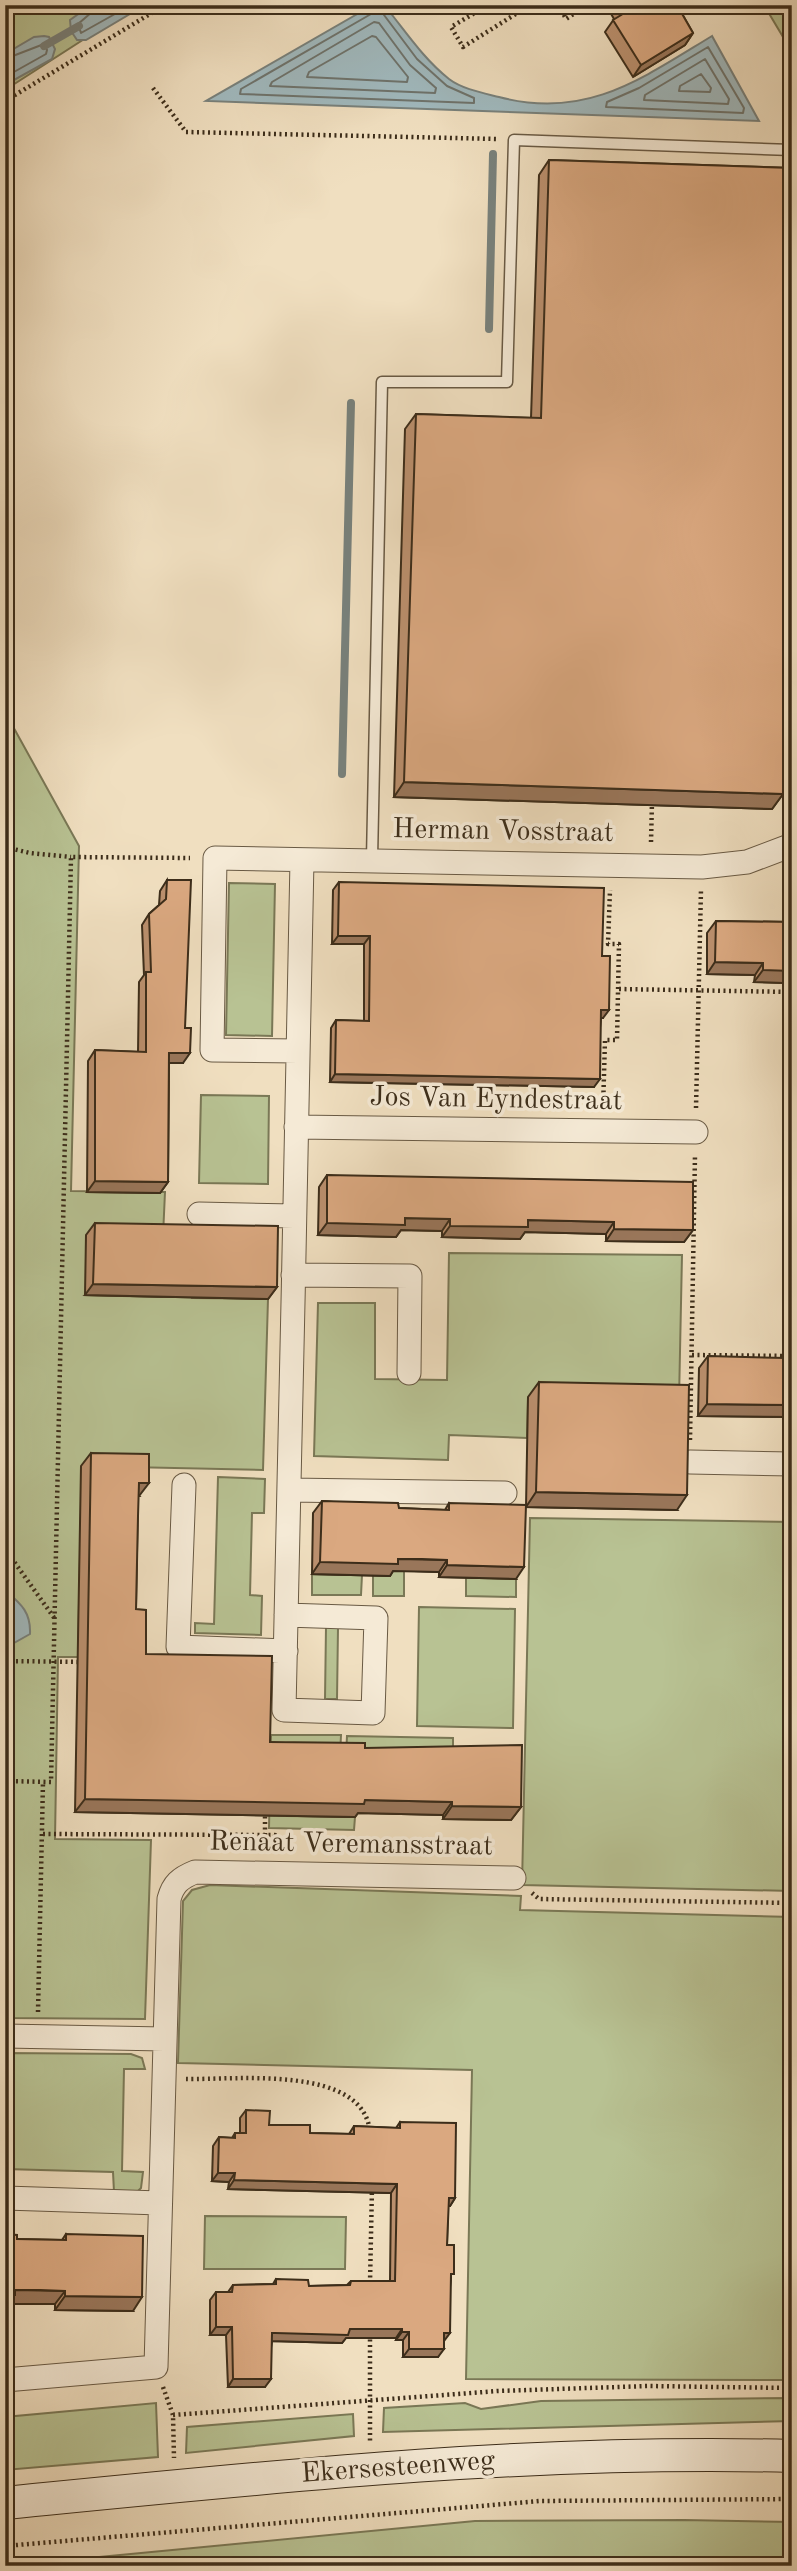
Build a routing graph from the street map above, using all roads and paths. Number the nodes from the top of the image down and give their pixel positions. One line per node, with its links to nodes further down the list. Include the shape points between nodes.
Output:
1 (165, 5): 7 (path)
2 (488, 5): 3 (path, via 451,27 463,47)
3 (530, 5)
4 (559, 5): 5 (path, via 566,19)
5 (587, 5)
6 (153, 88): 8 (path, via 186,132)
7 (5, 101)
8 (514, 140): 9 (lane); 15 (lane, via 507,382 382,382)
9 (792, 150)
10 (652, 799): 18 (path)
11 (5, 847): 13 (path)
12 (790, 852): 19 (street, Herman Vosstraat)
13 (71, 857): 14 (path); 40 (path)
14 (215, 858): 16 (street, Herman Vosstraat); 23 (street, via 212,1050)
15 (372, 859): 16 (street, Herman Vosstraat); 17 (street, Herman Vosstraat)
16 (302, 860): 23 (street)
17 (611, 864): 18 (street, Herman Vosstraat); 20 (path, via 608,944 619,944)
18 (650, 865): 19 (street, Herman Vosstraat)
19 (702, 867): 21 (path)
20 (618, 989): 21 (path); 25 (path, via 617,1040 605,1040)
21 (698, 990): 22 (path); 26 (path)
22 (792, 992)
23 (298, 1051): 24 (street)
24 (296, 1127): 25 (street, Jos Van Eyndestraat); 28 (street)
25 (603, 1130): 26 (street, Jos Van Eyndestraat)
26 (695, 1132): 30 (path)
27 (199, 1214): 28 (street)
28 (294, 1216): 29 (street)
29 (293, 1275): 32 (street, via 410,1276); 36 (street)
30 (692, 1355): 31 (path); 33 (path)
31 (792, 1356)
32 (409, 1373)
33 (690, 1462): 34 (street)
34 (792, 1464)
35 (184, 1485): 41 (street, via 178,1647)
36 (289, 1490): 37 (street); 39 (street)
37 (505, 1493)
38 (5, 1549): 40 (path)
39 (286, 1615): 41 (street); 41 (street, via 376,1618 373,1713 284,1710)
40 (56, 1619): 43 (path)
41 (286, 1651)
42 (5, 1661): 43 (path)
43 (54, 1662): 44 (path); 46 (path, via 51,1782)
44 (93, 1662)
45 (5, 1781): 46 (path)
46 (43, 1782): 48 (path)
47 (265, 1808): 49 (path)
48 (43, 1834): 49 (path); 54 (path)
49 (265, 1835): 50 (path)
50 (275, 1835)
51 (514, 1878): 52 (path, via 539,1899); 55 (street, Renaat Veremansstraat, via 195,1872 183,1877 173,1886 169,1899)
52 (792, 1903)
53 (5, 2036): 54 (street)
54 (38, 2036): 55 (street)
55 (164, 2039): 56 (street, Renaat Veremansstraat)
56 (164, 2078): 57 (path, via 312,2082 339,2089 357,2100 370,2122); 60 (street, Renaat Veremansstraat)
57 (371, 2144)
58 (372, 2182): 61 (path)
59 (5, 2199): 60 (street)
60 (160, 2203): 63 (street, Renaat Veremansstraat, via 156,2367)
61 (370, 2293)
62 (370, 2321): 65 (path)
63 (5, 2380)
64 (792, 2388): 65 (path, via 648,2386 498,2391)
65 (370, 2402): 67 (path); 68 (path, via 173,2415)
66 (792, 2456): 67 (main road, Ekersesteenweg, via 488,2460)
67 (369, 2470): 68 (main road, Ekersesteenweg)
68 (175, 2486): 70 (main road, Ekersesteenweg)
69 (792, 2499): 71 (path, via 540,2501)
70 (5, 2503)
71 (5, 2546)

